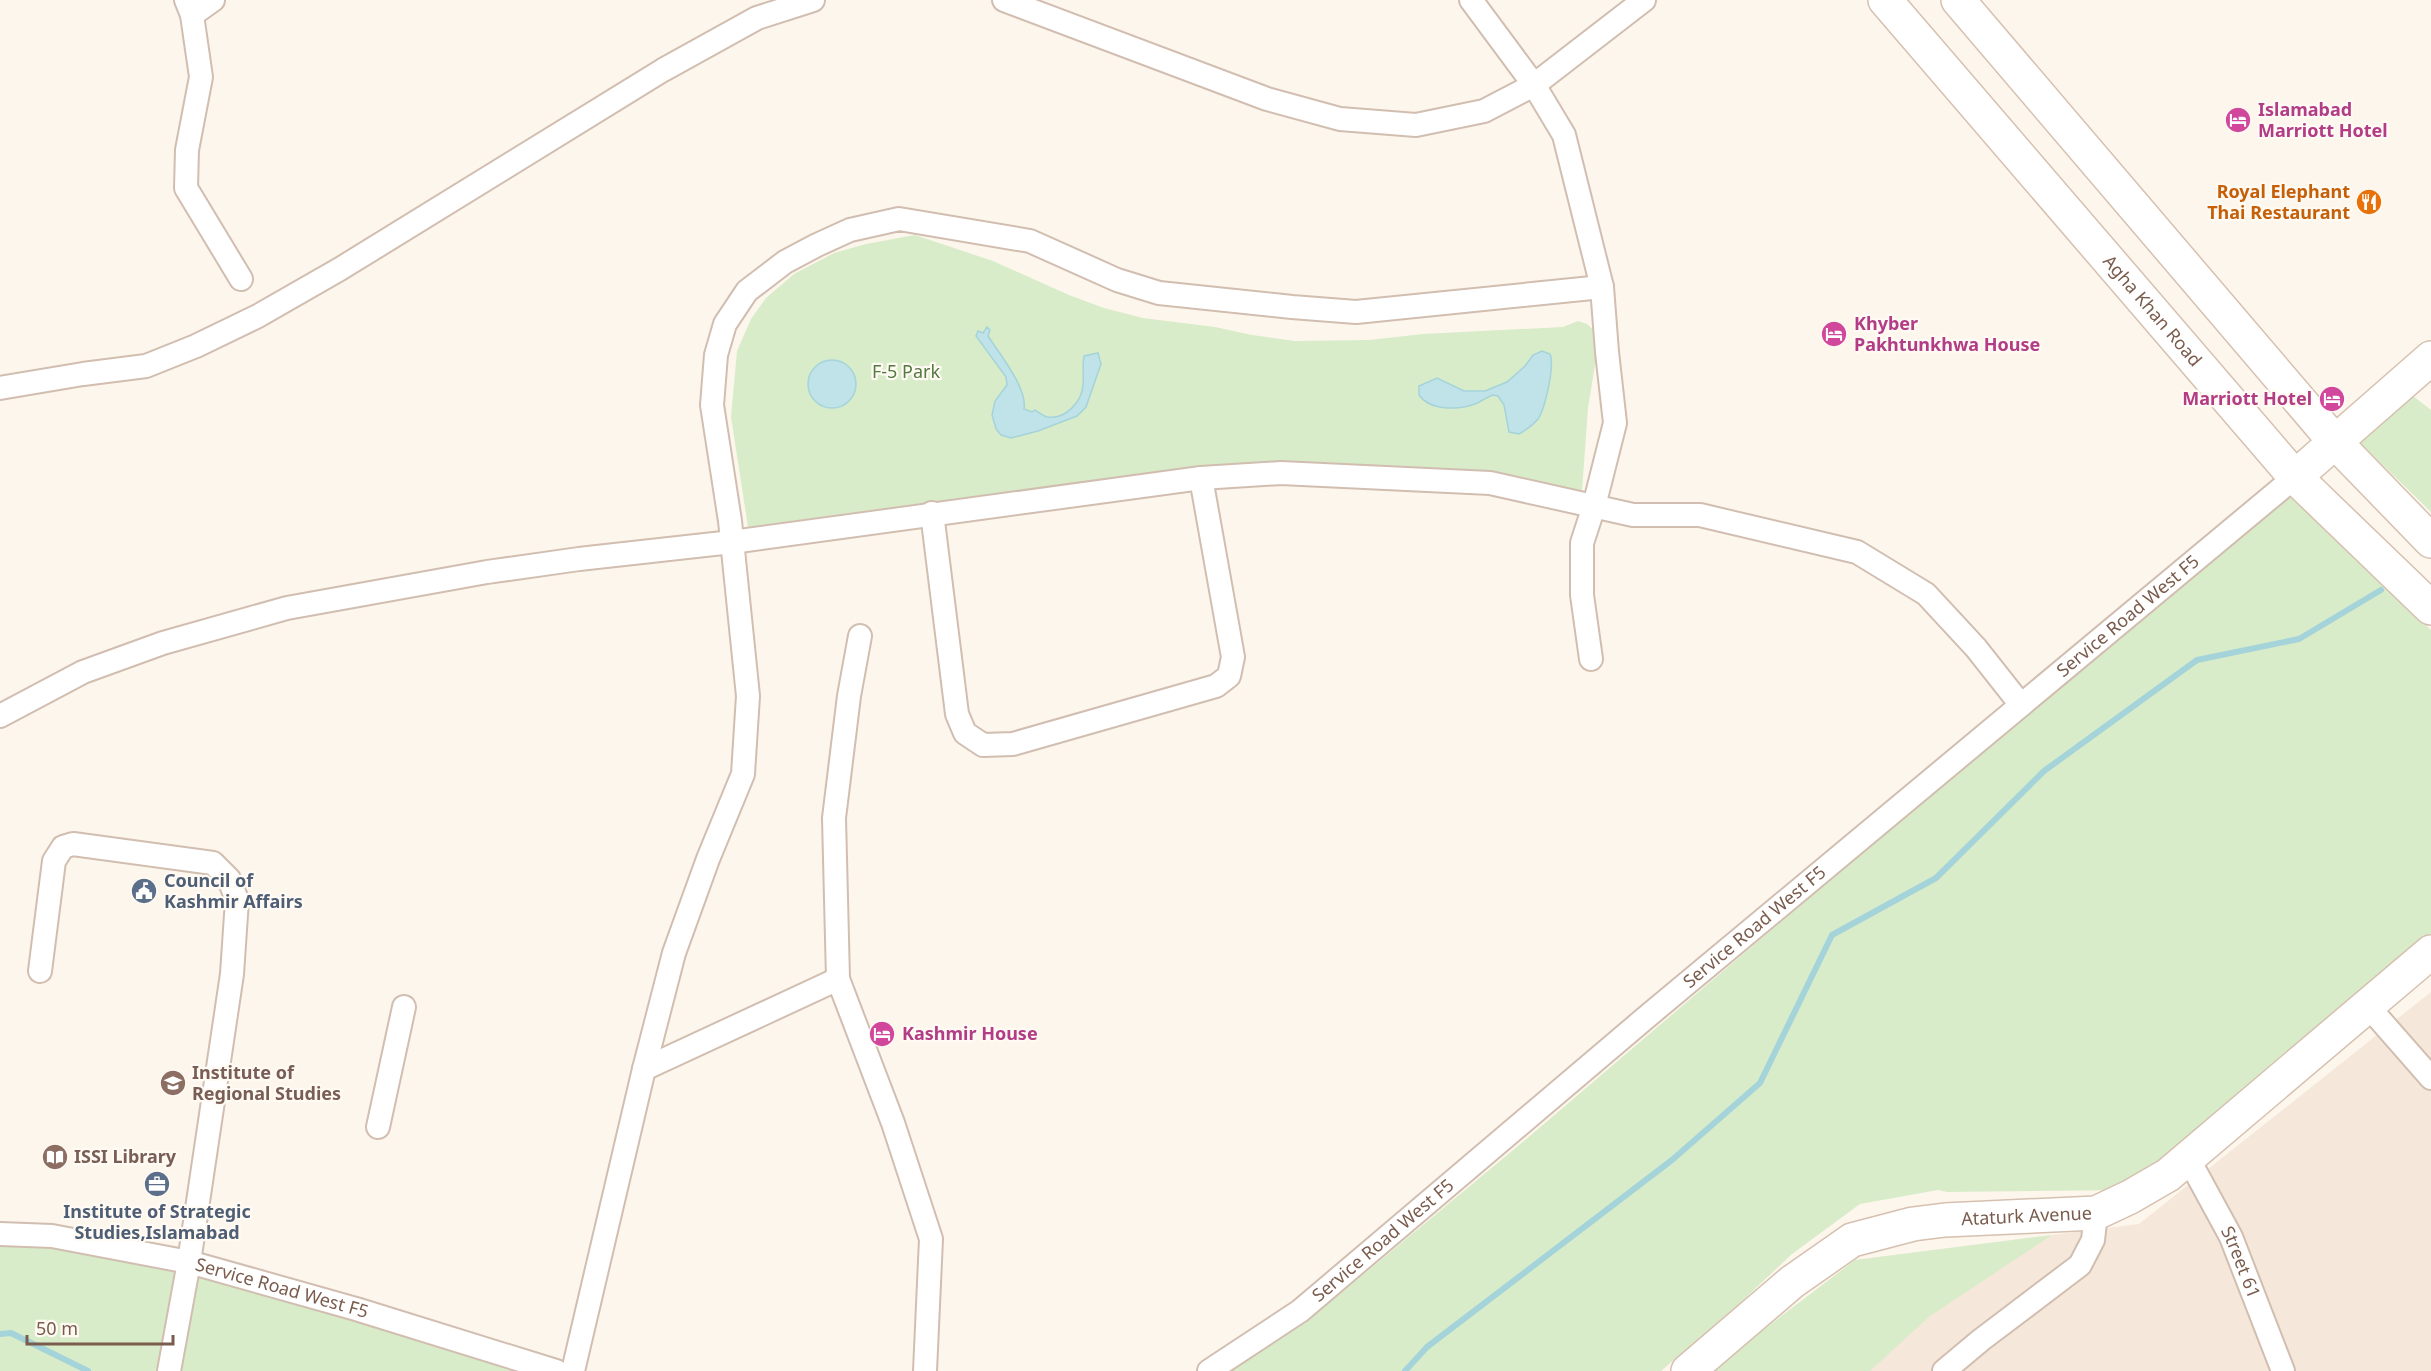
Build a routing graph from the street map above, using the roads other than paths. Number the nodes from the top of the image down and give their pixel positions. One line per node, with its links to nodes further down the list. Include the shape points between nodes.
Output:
1 (213, 0): 8 (street)
2 (813, 0): 9 (street)
3 (1004, 0): 10 (street, via 1267,99 1340,119 1416,125 1484,111)
4 (1471, 0): 10 (street)
5 (1644, 0): 10 (street)
6 (1885, 0): 16 (street, Agha Khan Road)
7 (1958, 0): 15 (street)
8 (189, 8): 11 (street, via 201,78 188,150 186,188)
9 (753, 9): 14 (street, via 663,70 258,316 146,366)
10 (1534, 85): 12 (street, via 1564,135)
11 (241, 279)
12 (1602, 287): 18 (street, via 1616,423); 21 (street, via 1356,312 1159,293 1117,280 1030,241 956,228 899,219 850,230 785,262 747,291 725,324 716,355 712,405)
13 (2431, 358): 15 (street)
14 (0, 388)
15 (2336, 443): 16 (street); 20 (street)
16 (2295, 477): 22 (street, Agha Khan Road); 25 (street, Service Road West F5)
17 (1201, 478): 18 (street, via 1281,473 1490,483); 19 (street); 19 (street, via 1233,657 1229,676 1216,686 1012,744 983,745 965,734 957,714)
18 (1594, 506): 24 (street, via 1582,543 1582,595); 25 (street, via 1633,515 1700,515 1857,552 1926,594)
19 (932, 513): 21 (street)
20 (2431, 541)
21 (732, 542): 26 (street, via 487,572 287,608 163,643 83,672); 32 (street, via 748,696 742,774 674,953)
22 (2431, 608)
23 (860, 636): 29 (street, via 834,818)
24 (1591, 659)
25 (2021, 705): 43 (street, Service Road West F5, via 1300,1311)
26 (0, 716)
27 (2431, 952): 30 (street, Ataturk Avenue)
28 (40, 971): 38 (street, via 54,861 63,847 73,844 213,863 229,879 237,900 232,974)
29 (838, 979): 32 (street); 42 (street, via 893,1123 931,1239)
30 (2367, 1005): 33 (street); 35 (street, Ataturk Avenue)
31 (404, 1006): 34 (street)
32 (644, 1069): 41 (street)
33 (2431, 1078)
34 (378, 1127)
35 (2188, 1158): 36 (street, Ataturk Avenue, via 2158,1180); 46 (street, Street 61, via 2231,1238)
36 (2096, 1213): 44 (street, Ataturk Avenue, via 1945,1220 1852,1240 1792,1282); 45 (street, via 2093,1240 2080,1265)
37 (0, 1234): 38 (street, Service Road West F5, via 52,1236)
38 (189, 1262): 39 (street); 40 (street, Service Road West F5)
39 (169, 1371)
40 (556, 1371)
41 (573, 1371)
42 (925, 1371)
43 (1209, 1371)
44 (1688, 1371)
45 (1944, 1371)
46 (2283, 1371)

